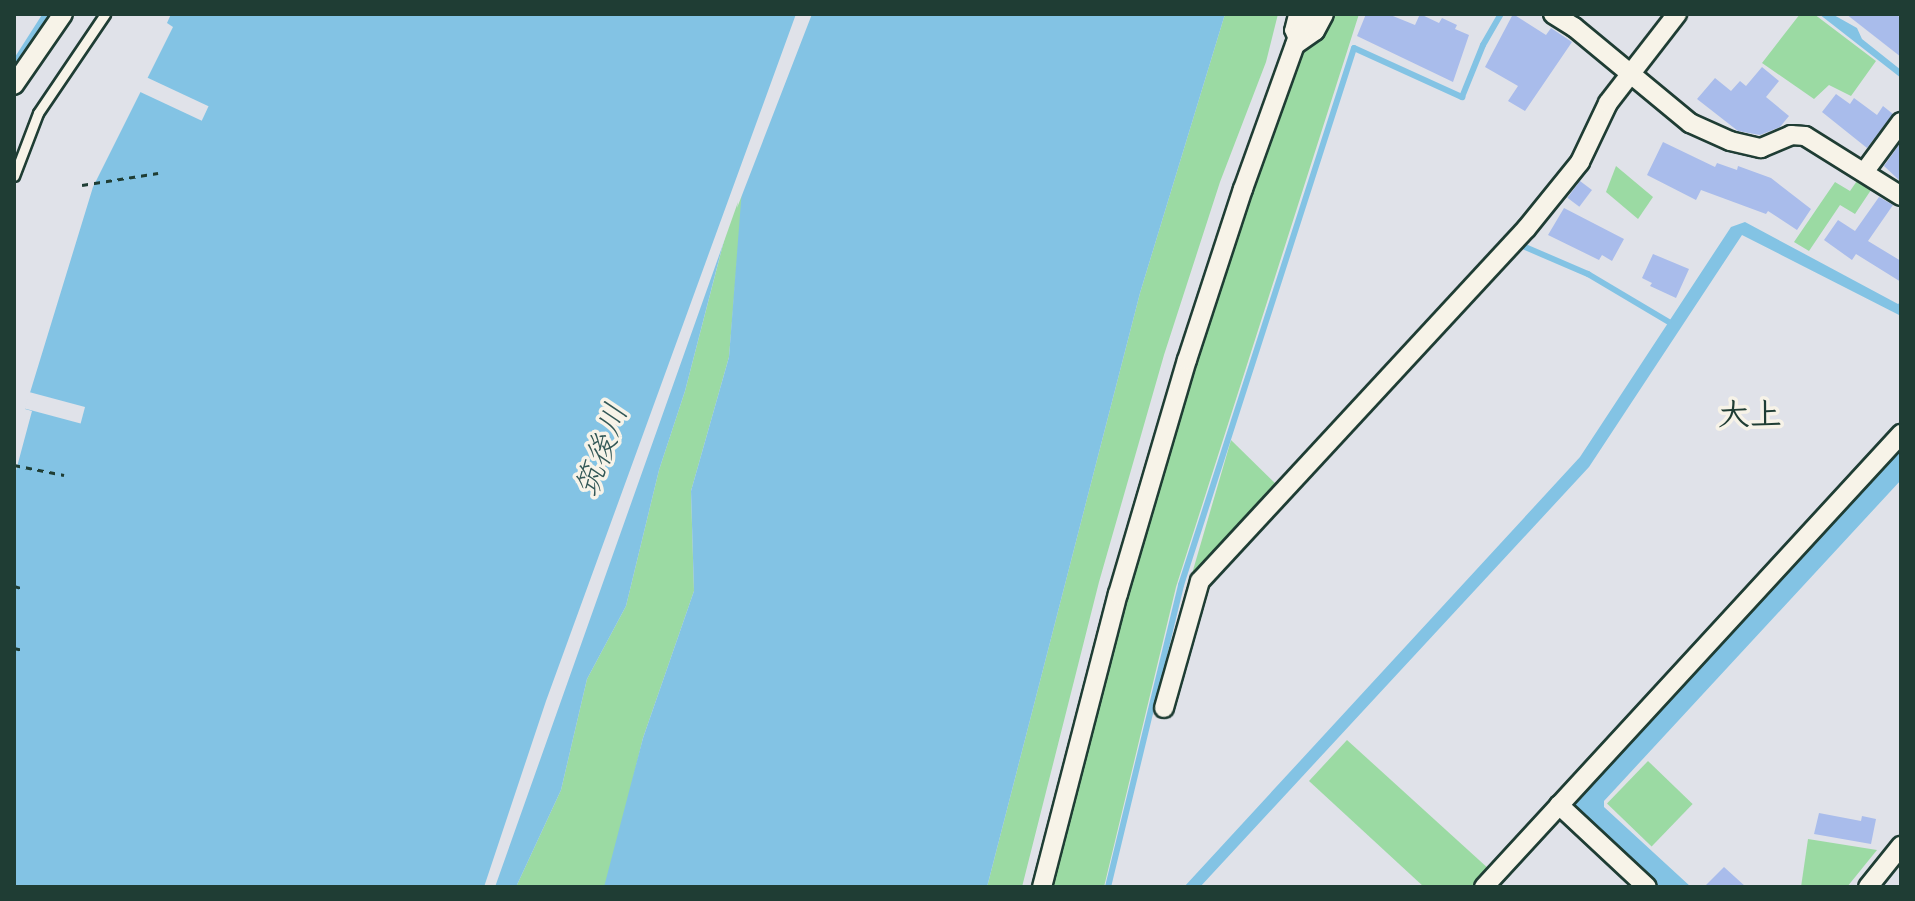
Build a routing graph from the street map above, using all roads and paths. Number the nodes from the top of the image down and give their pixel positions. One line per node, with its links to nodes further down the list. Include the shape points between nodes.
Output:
1 (63, 14): 10 (street)
2 (105, 14): 14 (lane, via 38,113)
3 (1293, 14): 8 (lane, via 1289,30)
4 (1306, 14): 8 (street)
5 (1324, 14): 8 (street, via 1315,31)
6 (1553, 14): 9 (street)
7 (1677, 14): 9 (street)
8 (1295, 45): 27 (street, via 1187,360 1118,594)
9 (1631, 76): 12 (street, via 1690,123 1730,141 1761,148 1791,135 1805,136); 24 (street, via 1596,122 1580,162 1526,229 1200,581)
10 (14, 85)
11 (1901, 122): 12 (street)
12 (1865, 171): 16 (street)
13 (158, 173): 15 (path)
14 (14, 176)
15 (82, 185)
16 (1901, 196)
17 (1901, 434): 25 (street)
18 (14, 465): 19 (path)
19 (64, 475)
20 (14, 586): 21 (path)
21 (21, 588)
22 (14, 648): 23 (path)
23 (23, 650)
24 (1164, 708)
25 (1559, 805): 28 (street); 29 (street)
26 (1901, 846): 30 (street)
27 (1042, 887)
28 (1484, 887)
29 (1647, 887)
30 (1868, 887)

